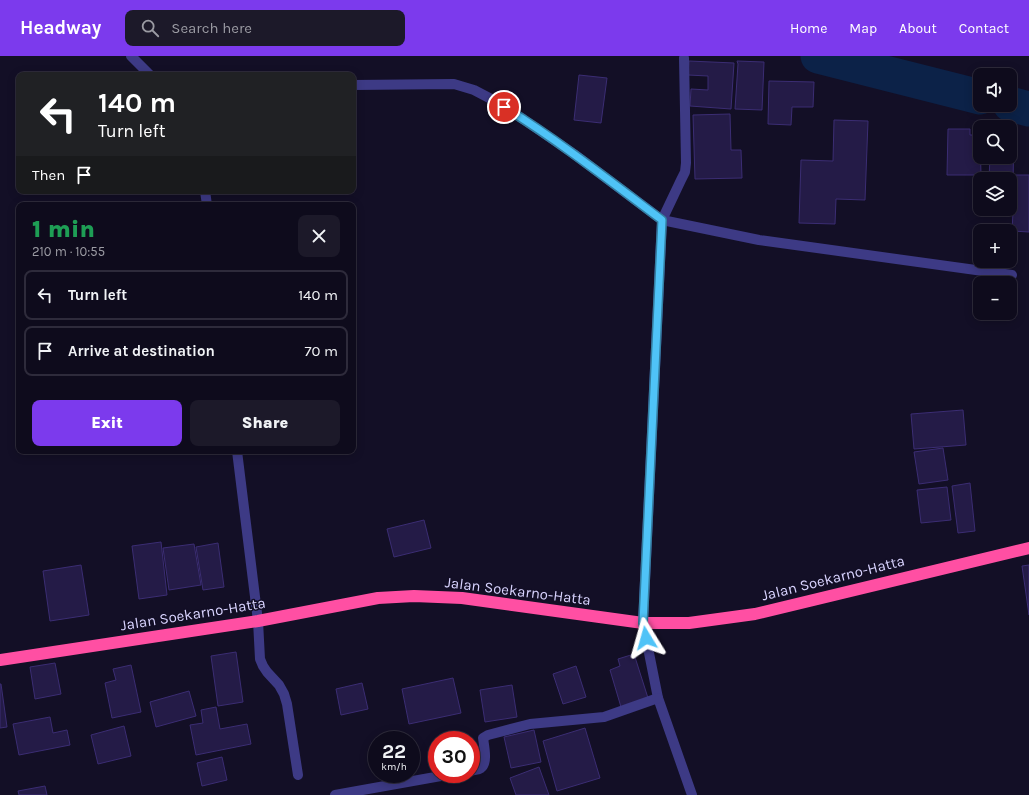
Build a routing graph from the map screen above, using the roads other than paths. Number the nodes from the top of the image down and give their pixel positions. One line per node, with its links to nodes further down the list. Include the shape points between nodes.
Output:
1 (131, 56): 3 (street)
2 (684, 58): 5 (street, via 686,163)
3 (147, 72)
4 (356, 85): 5 (street, via 454,84 474,90 495,101 574,154)
5 (662, 220): 6 (street, via 759,240); 10 (street)
6 (1012, 275)
7 (237, 454): 9 (street)
8 (1029, 548): 10 (highway, Jalan Soekarno-Hatta, via 755,614 689,623)
9 (258, 621): 10 (highway, Jalan Soekarno-Hatta, via 378,598 414,596 462,598); 11 (highway, Jalan Soekarno-Hatta); 14 (street, via 260,659 267,672 279,685 288,704)
10 (643, 623): 12 (street)
11 (0, 660)
12 (658, 698): 13 (street, via 604,717 530,724 488,734 483,738 485,761); 17 (street)
13 (480, 768)
14 (298, 775)
15 (428, 778): 16 (street)
16 (335, 795)
17 (692, 795)

